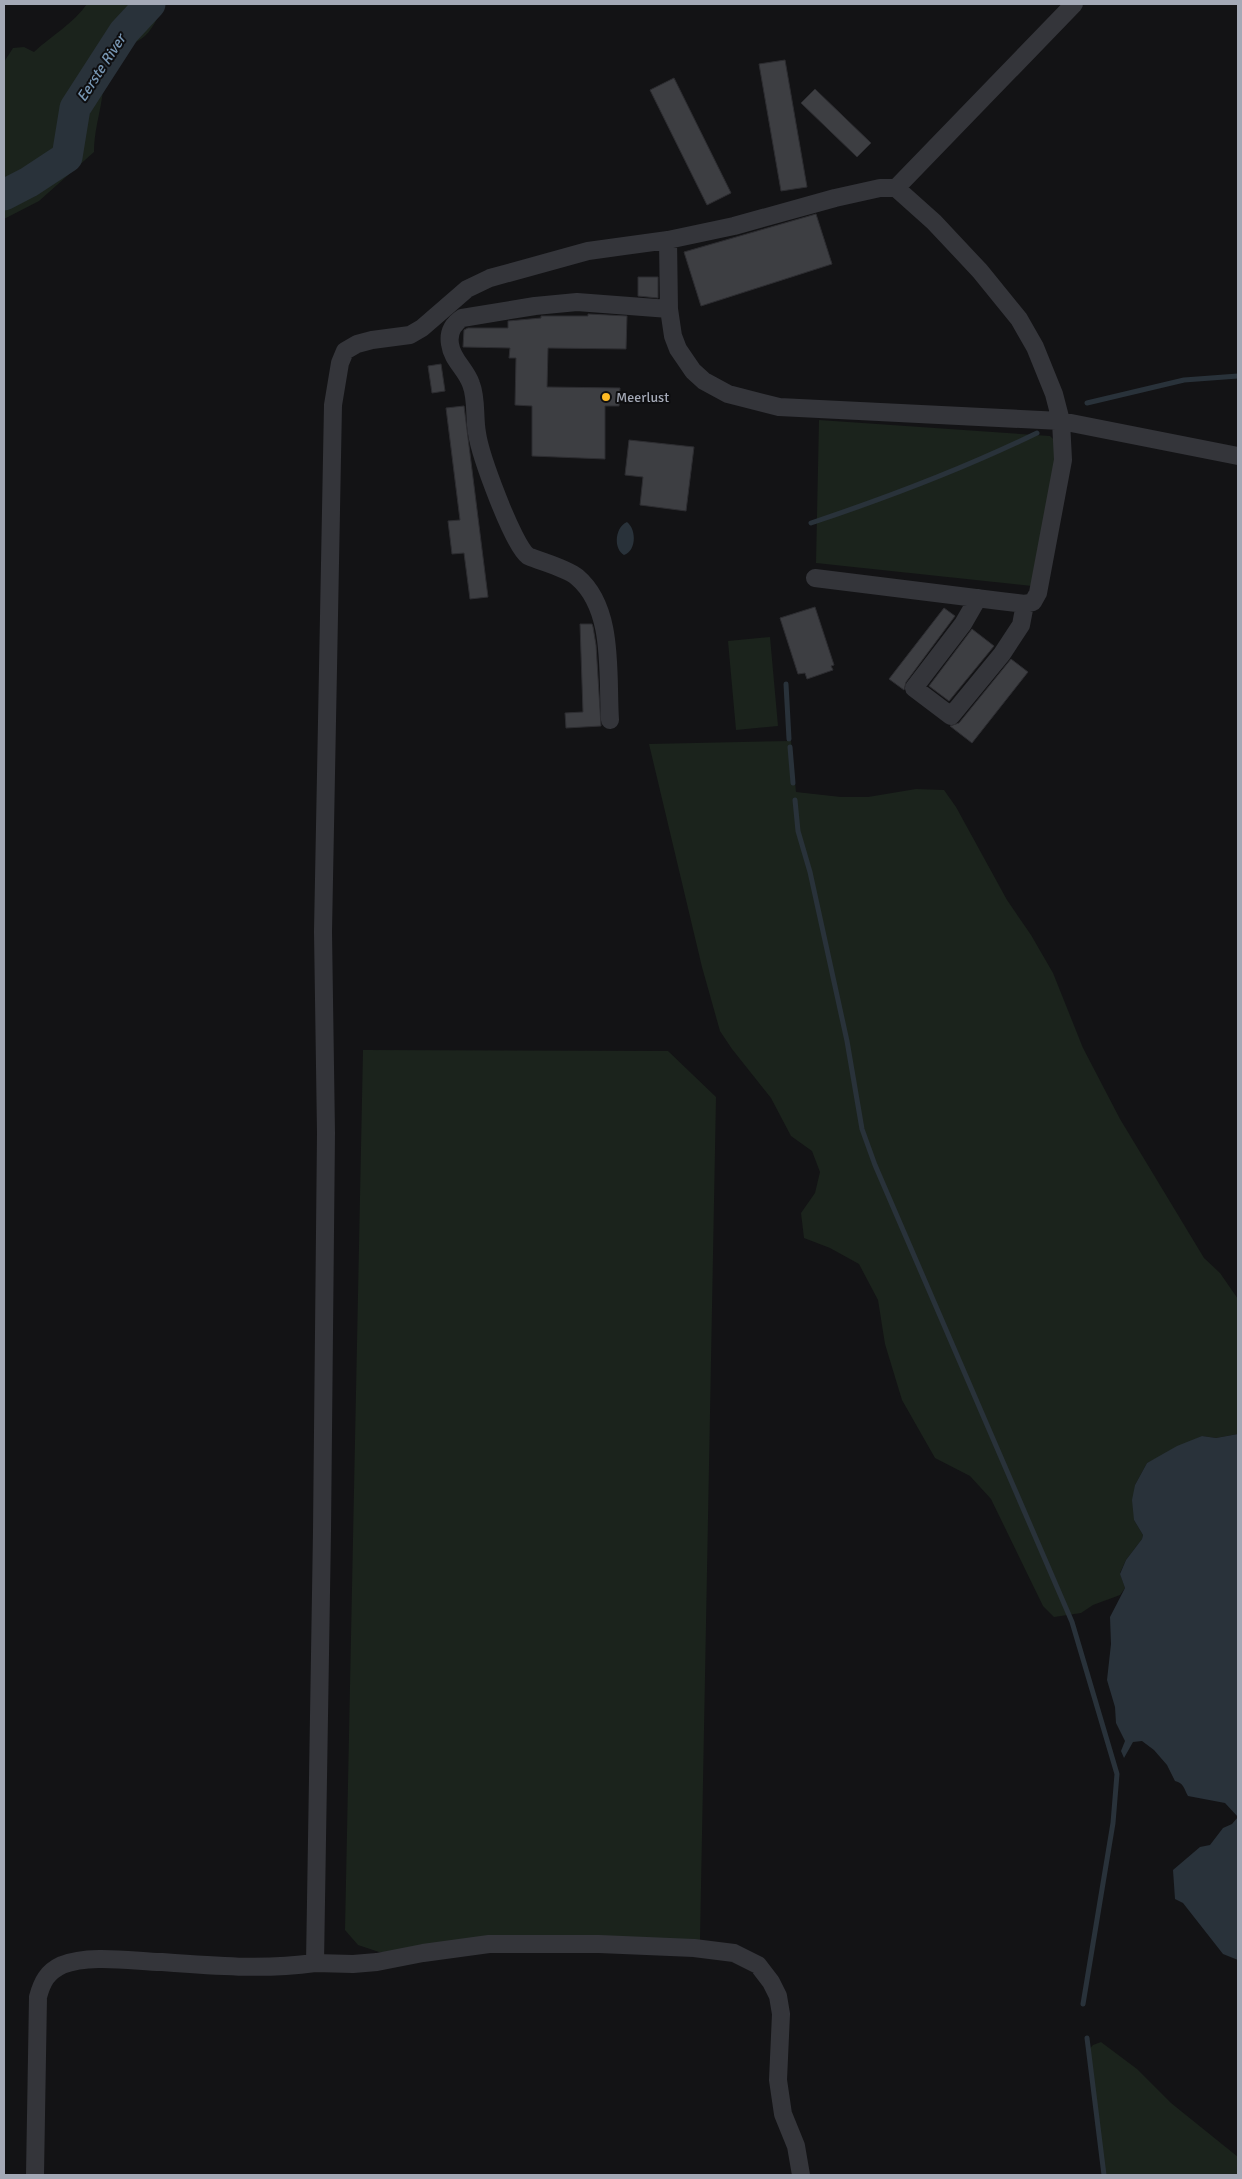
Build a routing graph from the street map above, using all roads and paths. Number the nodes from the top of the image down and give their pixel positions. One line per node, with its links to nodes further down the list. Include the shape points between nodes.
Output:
1 (1074, 4): 2 (street)
2 (896, 188): 3 (street, via 880,188 835,198 734,226); 5 (street, via 934,222 1019,318 1054,394)
3 (668, 240): 4 (street); 11 (street, via 588,251 490,278 467,289 410,335 357,344 345,351 340,363 334,405 324,913 324,1381)
4 (669, 309): 5 (street, via 673,336 685,361 704,381 728,394 779,407); 10 (street, via 576,302 552,304 462,318 451,329 449,343 454,358 473,388 480,451 512,535 522,552 577,576 596,599 605,631)
5 (1061, 421): 6 (street); 9 (street, via 1063,460 1050,532 1036,598)
6 (1238, 456)
7 (815, 578): 8 (street)
8 (978, 598): 9 (street); 9 (street, via 963,624 914,688 951,716 1002,654 1021,625)
9 (1025, 604)
10 (610, 720)
11 (315, 1962): 12 (street, via 241,1967 78,1960 50,1972 43,1980 38,1997); 13 (street, via 377,1962 489,1944 599,1944 734,1952 758,1965 778,1996 781,2014 778,2080 783,2114 796,2146)
12 (35, 2175)
13 (801, 2175)

